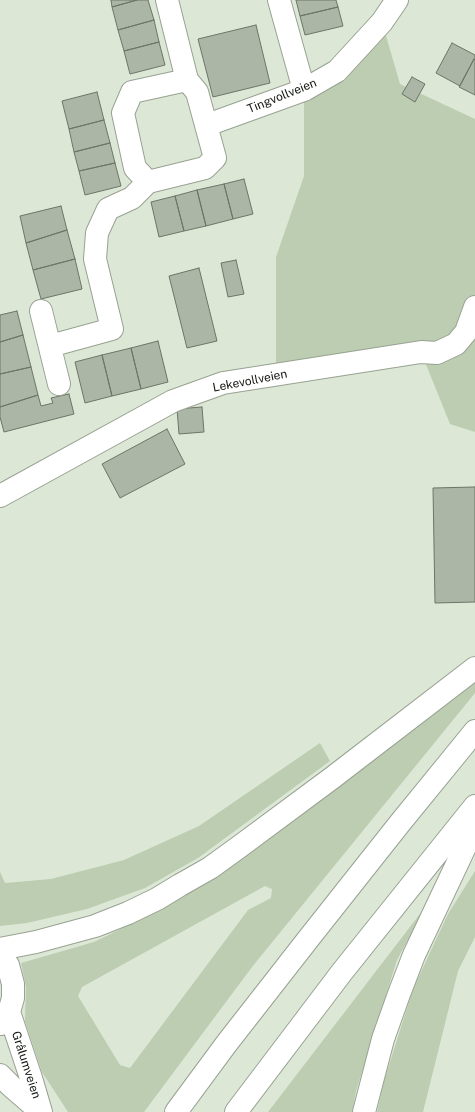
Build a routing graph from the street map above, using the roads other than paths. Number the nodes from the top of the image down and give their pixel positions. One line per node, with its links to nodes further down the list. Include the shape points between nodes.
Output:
1 (167, 0): 4 (main road)
2 (279, 0): 5 (main road)
3 (397, 0): 5 (main road, Tingvollveien, via 382,22 337,71)
4 (187, 80): 6 (main road, via 197,92); 7 (main road, via 132,92 123,113 135,168)
5 (304, 90): 6 (main road, Tingvollveien)
6 (207, 125): 7 (main road, via 215,158 205,168)
7 (148, 182): 10 (main road, via 132,198 108,209 97,233 95,259 112,329)
8 (475, 307): 12 (main road, Lekevollveien, via 466,332 456,344 437,352 421,352 223,383 173,401)
9 (41, 311): 10 (main road)
10 (50, 346): 11 (main road)
11 (59, 384)
12 (0, 496)
13 (475, 668): 17 (main road, via 210,868 157,899 95,926)
14 (475, 731): 22 (main road, via 309,938)
15 (475, 806): 23 (main road, via 342,972)
16 (475, 826): 24 (main road, via 399,994 383,1039)
17 (0, 949)
18 (0, 955): 19 (main road, via 8,965 13,984 12,998)
19 (4, 1019): 21 (main road, Grålumveien, via 31,1078)
20 (0, 1075): 21 (main road, Grålumveien)
21 (41, 1112)
22 (176, 1112)
23 (236, 1112)
24 (364, 1112)

